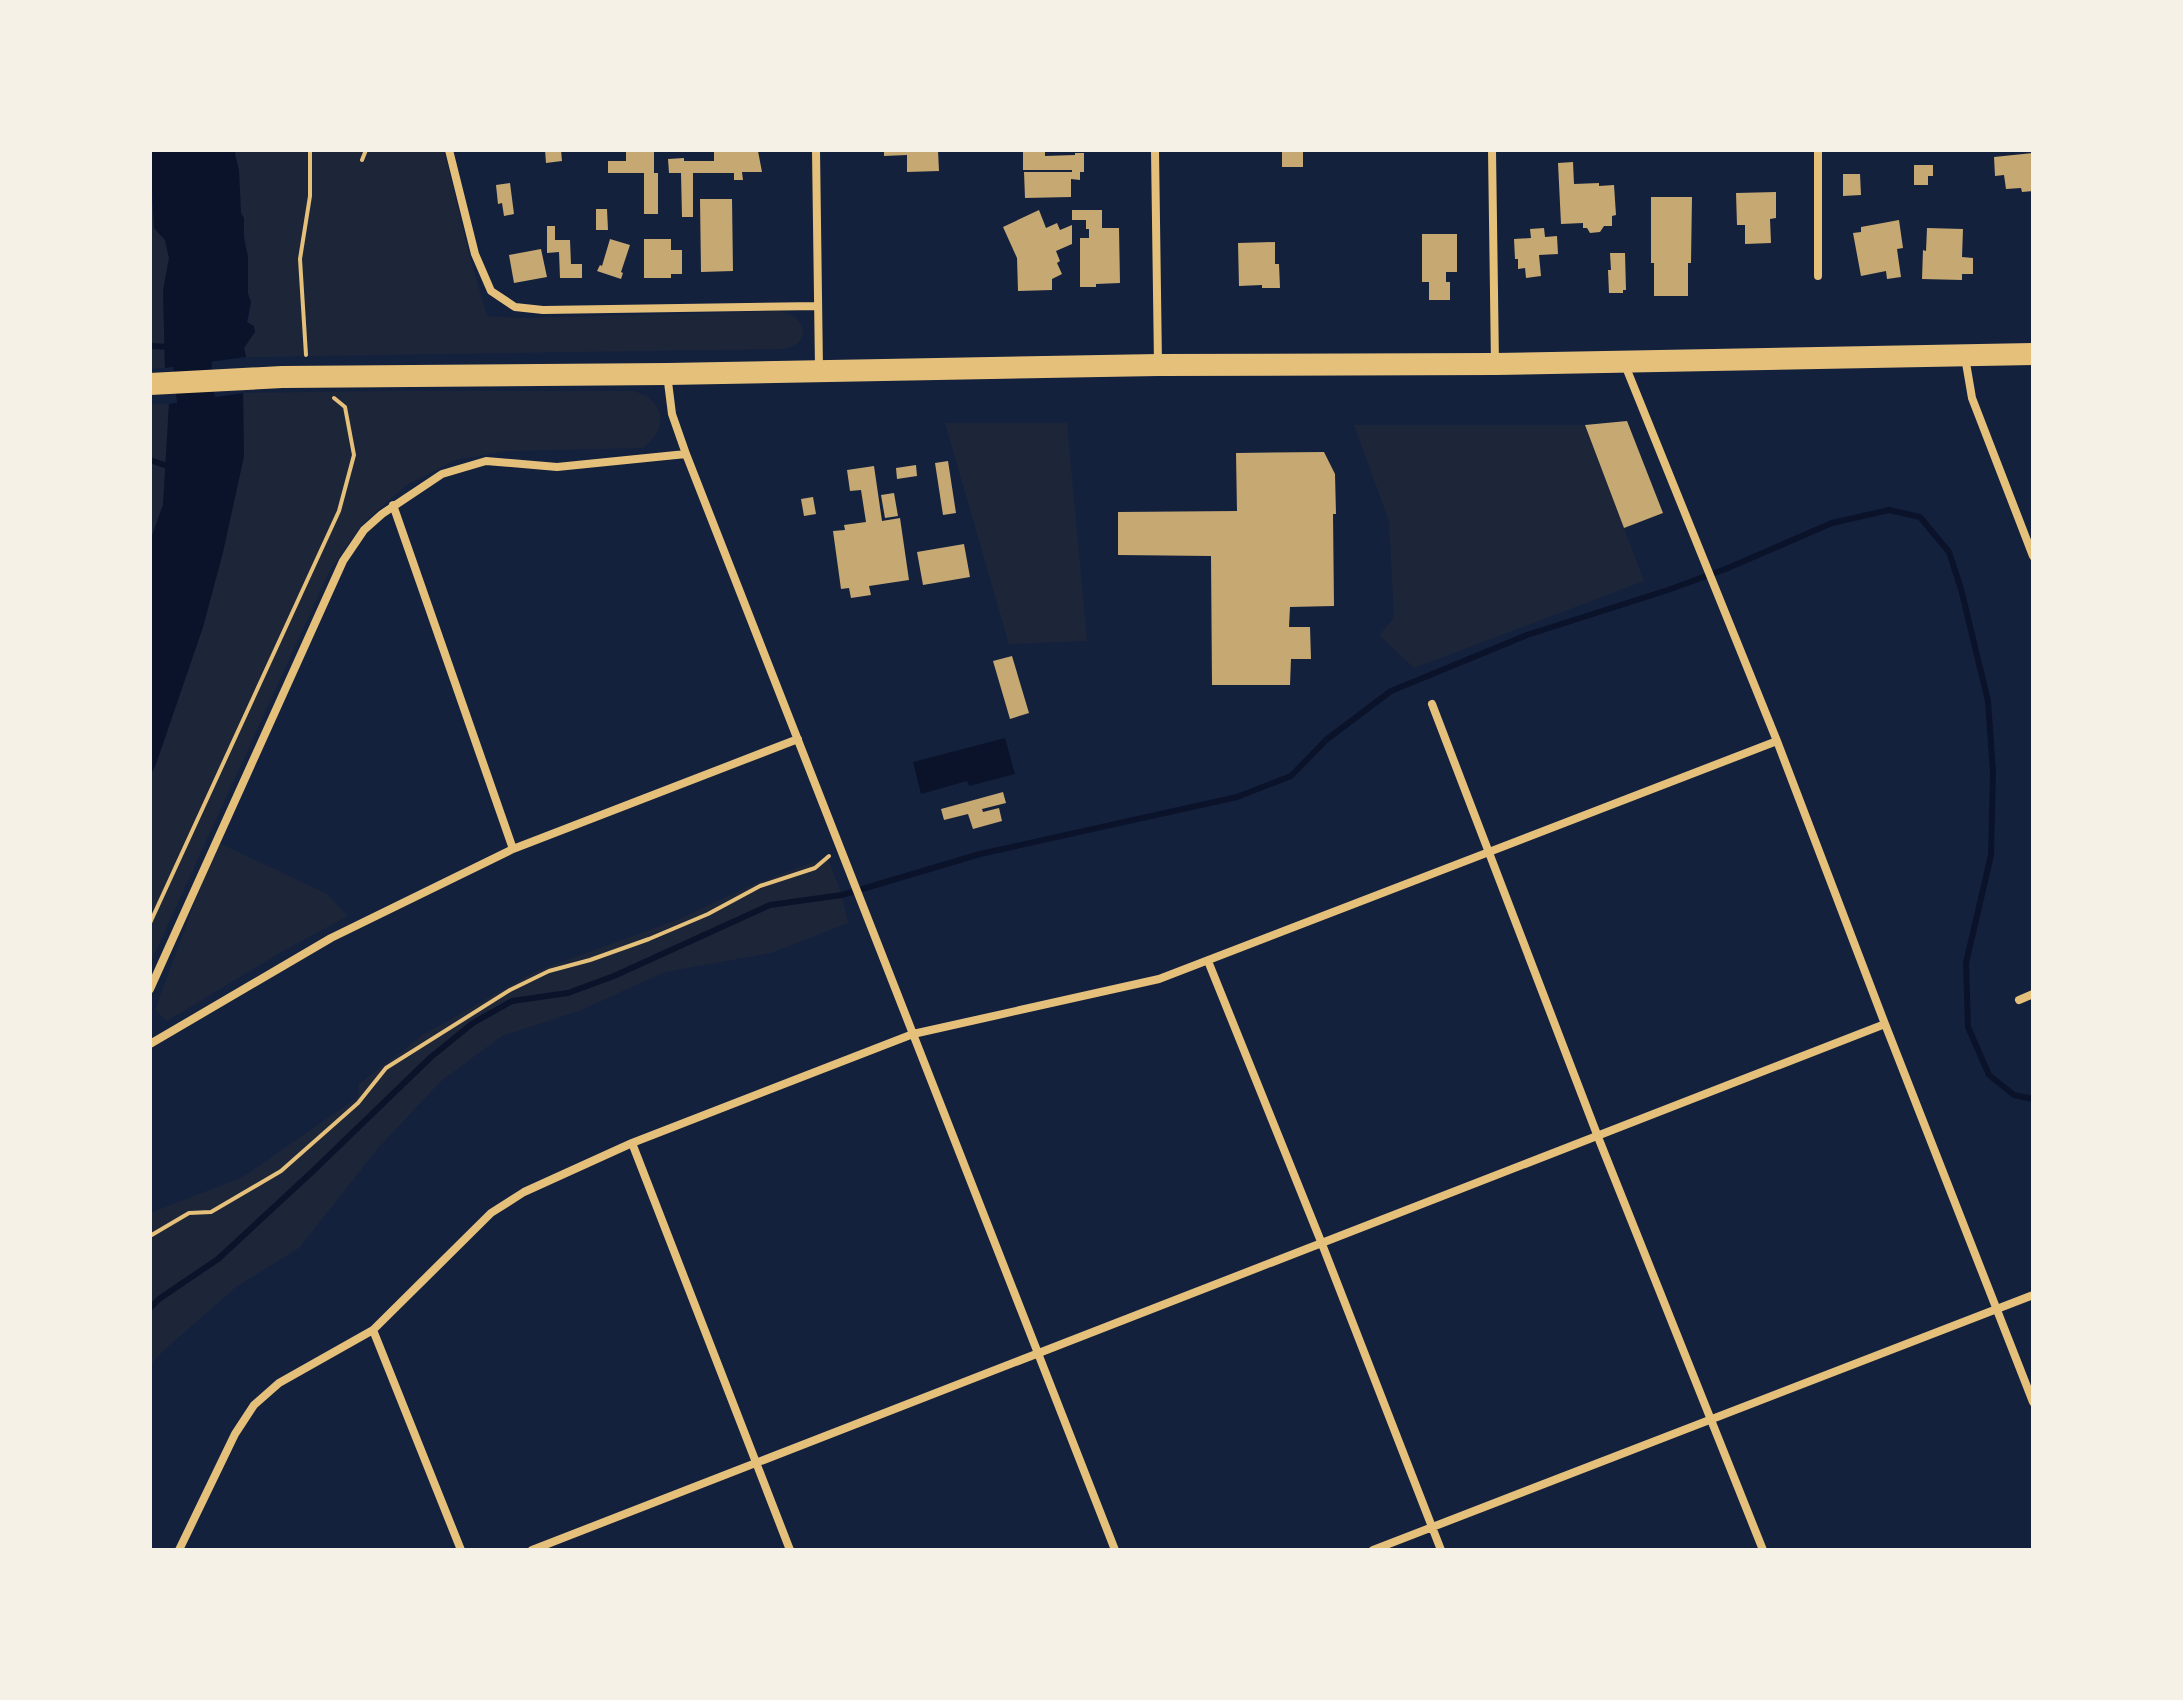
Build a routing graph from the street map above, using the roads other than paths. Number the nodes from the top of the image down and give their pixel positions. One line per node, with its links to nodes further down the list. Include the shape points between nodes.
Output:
1 (449, 150): 7 (street, via 475,254 491,291 515,307)
2 (816, 150): 7 (street)
3 (1155, 150): 12 (street)
4 (1492, 150): 11 (street)
5 (1818, 150): 6 (street)
6 (1818, 276)
7 (818, 306): 13 (street)
8 (2033, 354): 9 (highway)
9 (1965, 355): 10 (highway); 18 (street, via 1972,398)
10 (1623, 361): 11 (highway); 21 (street)
11 (1495, 364): 12 (highway)
12 (1158, 365): 13 (highway)
13 (819, 371): 14 (highway)
14 (667, 374): 15 (highway, via 282,377); 16 (street, via 672,414)
15 (150, 384)
16 (686, 454): 17 (street, via 557,467 486,461 442,474); 20 (street)
17 (393, 505): 22 (street); 25 (street, via 364,530 343,561)
18 (2033, 556)
19 (1432, 704): 23 (street)
20 (798, 739): 22 (street); 29 (street)
21 (1777, 741): 23 (street); 28 (street)
22 (513, 849): 30 (street, via 331,938)
23 (1488, 852): 24 (street); 31 (street)
24 (1208, 961): 29 (street, via 1159,979); 33 (street)
25 (150, 989)
26 (2033, 994): 27 (street)
27 (2019, 1000)
28 (1885, 1024): 31 (street); 35 (street)
29 (913, 1034): 32 (street); 37 (street)
30 (150, 1045)
31 (1598, 1137): 33 (street); 39 (street)
32 (632, 1143): 36 (street, via 524,1192 491,1213); 40 (street)
33 (1322, 1244): 37 (street); 41 (street)
34 (2033, 1295): 35 (street)
35 (1996, 1308): 38 (street); 39 (street)
36 (373, 1330): 42 (street, via 279,1383 254,1405); 43 (street)
37 (1037, 1352): 40 (street); 46 (street)
38 (2033, 1402)
39 (1711, 1418): 41 (street); 49 (street)
40 (756, 1462): 44 (street); 45 (street)
41 (1432, 1527): 47 (street); 48 (street)
42 (179, 1550)
43 (461, 1550)
44 (532, 1550)
45 (790, 1550)
46 (1115, 1550)
47 (1373, 1550)
48 (1441, 1550)
49 (1763, 1550)

